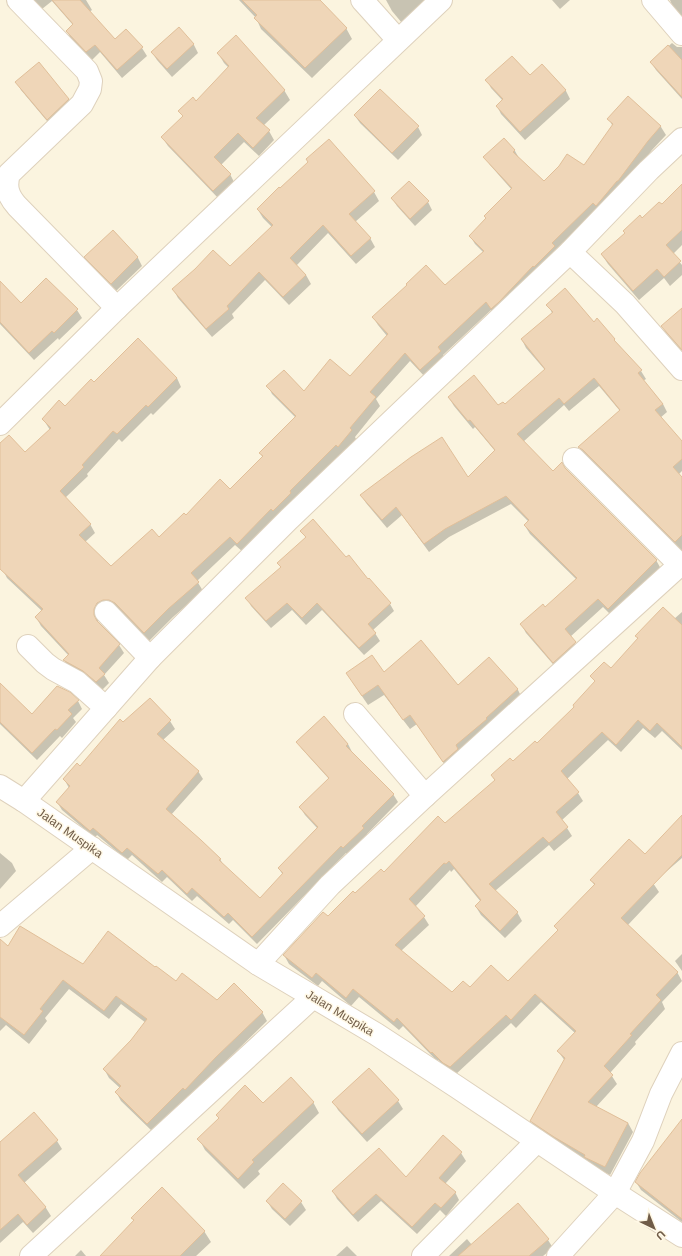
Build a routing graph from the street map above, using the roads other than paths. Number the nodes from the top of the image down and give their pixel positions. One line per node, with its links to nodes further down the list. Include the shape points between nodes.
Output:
1 (18, 0): 9 (street, via 87,71 91,81 82,104 9,174 6,187 17,206)
2 (362, 0): 6 (street)
3 (441, 0): 6 (street)
4 (653, 0): 5 (street)
5 (682, 34)
6 (398, 40): 9 (street)
7 (682, 139): 8 (street)
8 (570, 252): 10 (street, via 625,304); 16 (street, via 295,514)
9 (117, 308): 11 (street)
10 (682, 369)
11 (0, 424)
12 (574, 459): 13 (street)
13 (681, 564): 20 (street)
14 (106, 612): 16 (street)
15 (28, 646): 17 (street, via 45,663 77,682)
16 (150, 658): 17 (street)
17 (106, 708): 21 (street)
18 (355, 714): 20 (street)
19 (0, 786): 21 (street, Jalan Muspika)
20 (425, 796): 24 (street, via 330,885)
21 (24, 801): 22 (street, Jalan Muspika)
22 (92, 848): 23 (street); 24 (street, Jalan Muspika)
23 (0, 926)
24 (258, 964): 25 (street, Jalan Muspika)
25 (313, 997): 27 (street, Jalan Muspika, via 376,1034); 30 (street)
26 (682, 1052): 28 (street, via 661,1094 643,1141)
27 (537, 1141): 28 (street, Jalan Muspika); 31 (street)
28 (615, 1193): 29 (street, Jalan Muspika); 32 (street)
29 (682, 1236)
30 (31, 1256)
31 (423, 1256)
32 (558, 1256)

